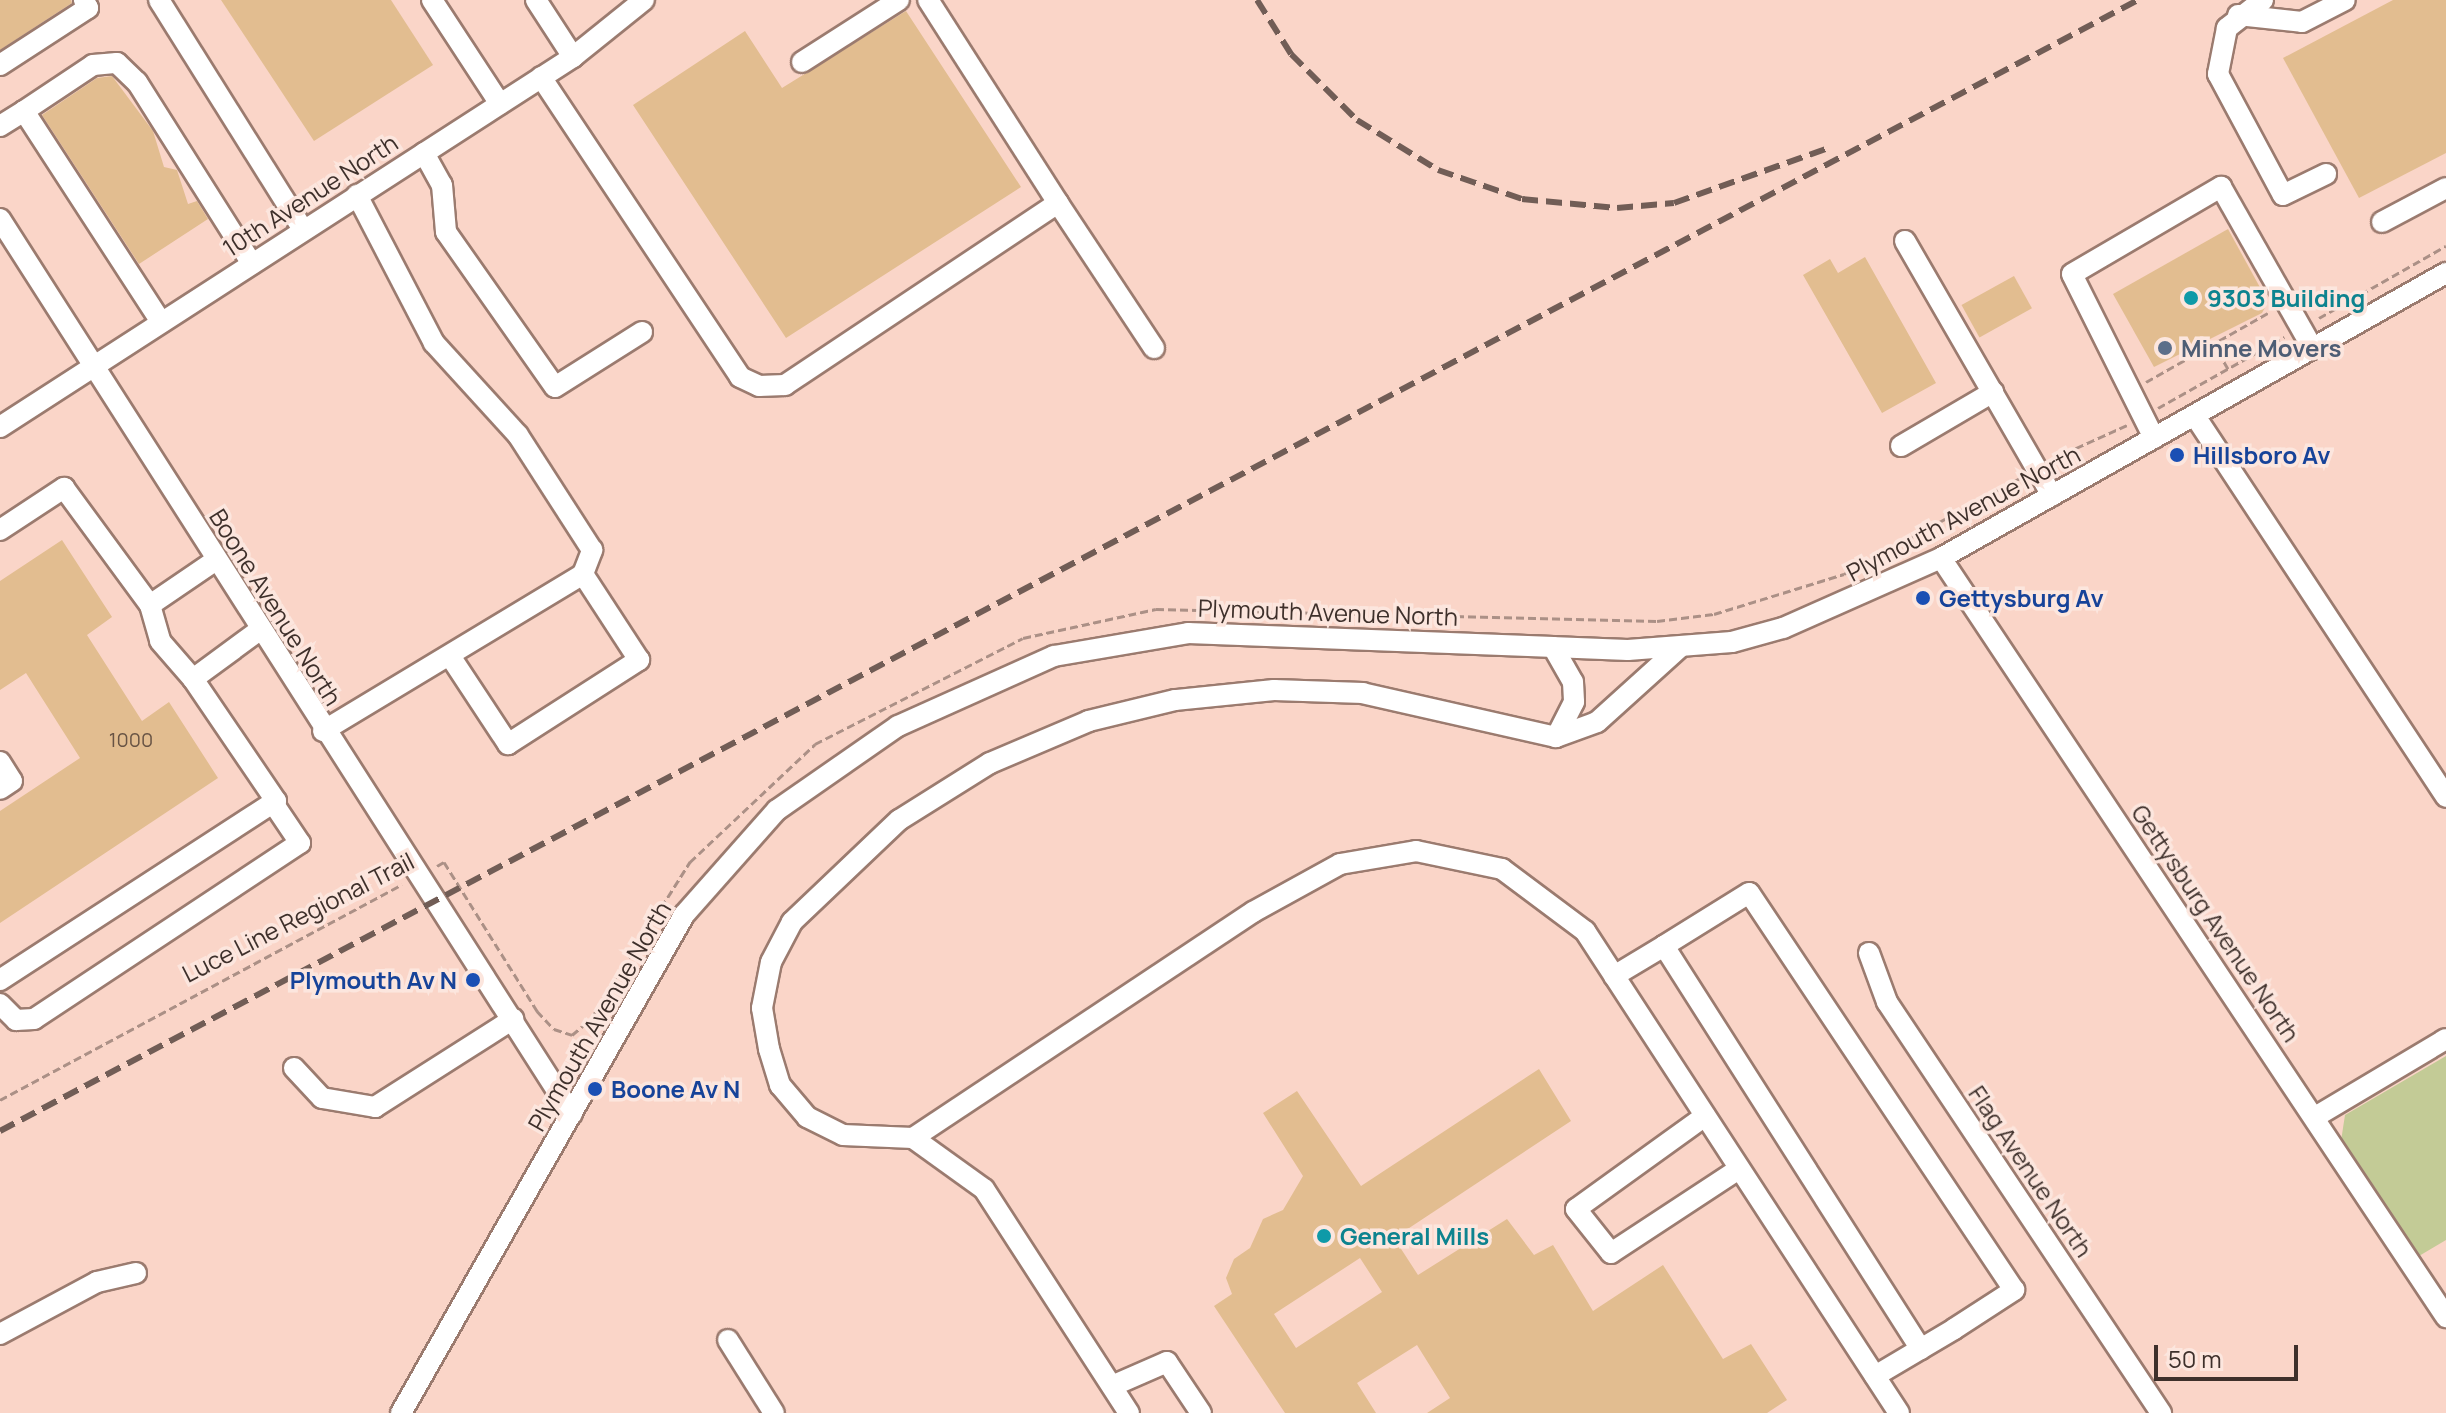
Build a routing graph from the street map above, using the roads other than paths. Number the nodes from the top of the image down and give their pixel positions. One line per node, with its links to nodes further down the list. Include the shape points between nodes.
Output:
1 (84, 0): 13 (street, via 88,8)
2 (159, 0): 25 (street)
3 (432, 0): 15 (street)
4 (536, 0): 11 (street)
5 (644, 0): 11 (street, 10th Avenue North)
6 (899, 0): 12 (street)
7 (928, 0): 22 (street)
8 (2263, 0): 10 (street)
9 (2345, 0): 10 (street, via 2302,22)
10 (2238, 15): 19 (street, via 2227,28 2218,74 2283,195)
11 (573, 57): 14 (street, 10th Avenue North)
12 (802, 62)
13 (0, 65)
14 (541, 77): 15 (street, 10th Avenue North); 22 (street, via 740,377 759,386 785,385)
15 (500, 104): 18 (street, 10th Avenue North)
16 (24, 111): 17 (street); 27 (street, via 93,65 117,63 137,82); 29 (street)
17 (0, 126)
18 (424, 153): 21 (street, 10th Avenue North); 30 (street, via 442,185 446,232 555,387)
19 (2326, 174)
20 (2446, 188): 24 (street)
21 (357, 195): 25 (street, 10th Avenue North); 43 (street, via 440,353 518,435 592,550)
22 (1058, 203): 31 (street)
23 (0, 219): 33 (street, Boone Avenue North)
24 (2382, 222)
25 (303, 230): 27 (street, 10th Avenue North)
26 (1905, 241): 34 (street)
27 (252, 264): 29 (street, 10th Avenue North)
28 (2446, 273): 32 (street, Plymouth Avenue North)
29 (161, 322): 33 (street, 10th Avenue North)
30 (642, 332)
31 (1154, 348)
32 (2313, 349): 35 (street, Plymouth Avenue North); 37 (street, via 2221,187 2072,274)
33 (92, 367): 36 (street, 10th Avenue North); 42 (street, Boone Avenue North)
34 (1993, 392): 38 (street); 39 (street)
35 (2195, 416): 37 (street, Plymouth Avenue North); 54 (street)
36 (0, 427)
37 (2154, 438): 39 (street, Plymouth Avenue North)
38 (1901, 446)
39 (2052, 496): 41 (street, Plymouth Avenue North)
40 (0, 530): 44 (street, via 64,488)
41 (1941, 558): 47 (street, Plymouth Avenue North, via 1836,610 1732,642); 66 (street, Gettysburg Avenue North)
42 (216, 560): 44 (street); 45 (street, Boone Avenue North)
43 (583, 574): 48 (street); 48 (street, via 639,660 508,744)
44 (150, 605): 49 (street, via 160,641)
45 (261, 629): 49 (street); 50 (street, Boone Avenue North)
46 (1553, 647): 47 (street, Plymouth Avenue North); 51 (street, via 1573,682 1574,702); 64 (street, Plymouth Avenue North, via 1188,633 1054,656 931,708 836,764 729,859 684,915)
47 (1679, 648): 51 (street, via 1597,722)
48 (452, 659): 50 (street, via 432,662)
49 (193, 679): 55 (street)
50 (323, 731): 61 (street, Boone Avenue North)
51 (1556, 737): 67 (street, via 1363,693 1274,690 1175,700 1089,721 951,787 899,820 792,922 771,962 762,1008 780,1085 807,1117 843,1135)
52 (0, 762): 53 (street, via 12,781)
53 (0, 789)
54 (2446, 797)
55 (273, 803): 59 (street); 60 (street, via 300,843 34,1019 16,1020)
56 (1664, 946): 58 (street); 73 (street); 73 (street, via 1749,893 2014,1290)
57 (1869, 953): 81 (street, Flag Avenue North, via 1887,1002)
58 (1614, 976): 65 (street); 67 (street, via 1585,931 1502,869 1416,851 1340,864 1253,912)
59 (0, 980)
60 (0, 1004)
61 (513, 1019): 63 (street, via 375,1107 322,1098); 64 (street, Boone Avenue North)
62 (2446, 1039): 66 (street)
63 (294, 1068)
64 (572, 1114): 76 (street, Plymouth Avenue North)
65 (1705, 1116): 68 (street); 68 (street, via 1576,1209 1611,1253)
66 (2315, 1117): 70 (street, Gettysburg Avenue North)
67 (913, 1138): 75 (street, via 984,1189)
68 (1739, 1169): 74 (street)
69 (136, 1273): 71 (street, via 97,1282)
70 (2446, 1317)
71 (0, 1334)
72 (728, 1340): 77 (street)
73 (1921, 1349): 74 (street)
74 (1875, 1376): 80 (street)
75 (1112, 1386): 78 (street); 79 (street, via 1162,1360)
76 (401, 1413)
77 (774, 1413)
78 (1129, 1413)
79 (1201, 1413)
80 (1899, 1413)
81 (2161, 1413)

